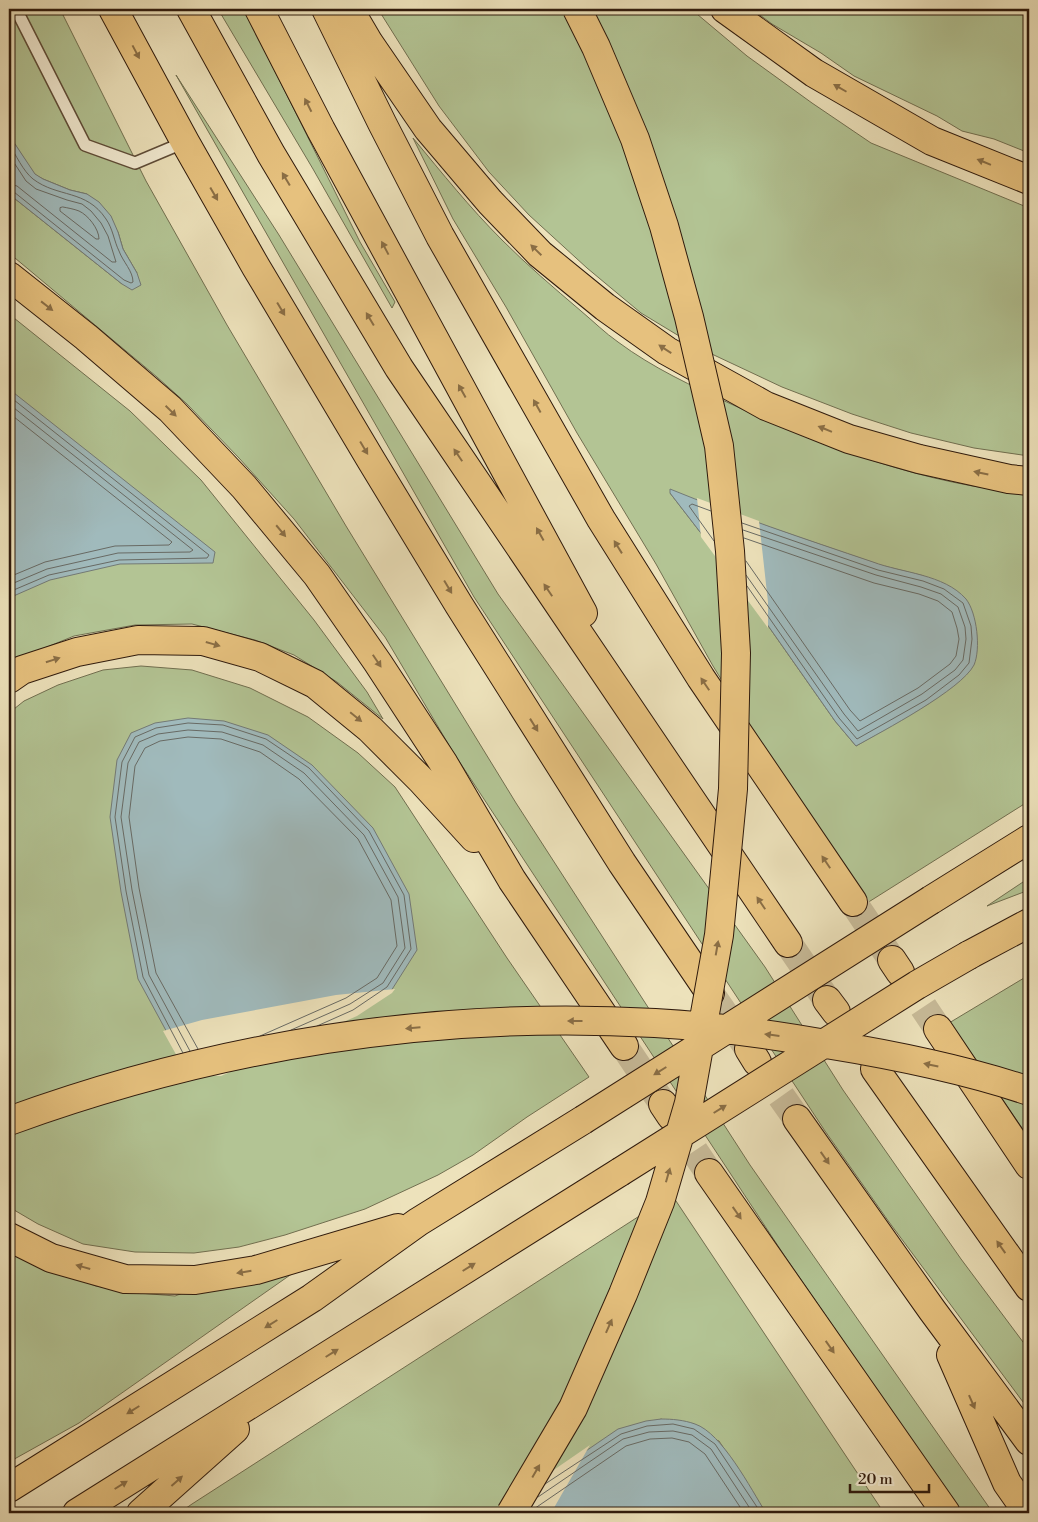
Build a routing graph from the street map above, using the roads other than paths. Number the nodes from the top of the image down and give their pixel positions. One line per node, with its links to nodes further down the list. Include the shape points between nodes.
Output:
1 (16, 9): 9 (lane, via 85,145 135,163)
2 (113, 9): 9 (highway, one-way to 9)
3 (191, 9): 14 (highway, one-way to 3, via 399,368 271,154)
4 (259, 9): 14 (highway, one-way to 4, via 414,304)
5 (326, 9): 17 (highway, one-way to 5, via 701,678 601,519 440,236)
6 (348, 9): 12 (highway, one-way to 6, via 919,460 849,439 766,406 667,350 605,307 540,254 490,202 428,129)
7 (577, 9): 39 (highway, one-way to 7, bridge, via 573,1408 624,1294 660,1202 689,1103 719,935 733,789 736,654 719,446 664,226 635,139)
8 (725, 9): 10 (highway, one-way to 8, via 932,141 814,73)
9 (185, 142): 20 (highway, one-way to 20, via 266,284 459,605 622,863)
10 (1029, 180)
11 (9, 276): 16 (highway, one-way to 16, via 170,409 244,487 317,574 444,764)
12 (1029, 481)
13 (9, 679): 16 (highway, one-way to 16, via 22,670 77,652 138,640 203,641 260,657 315,684 370,729)
14 (664, 761): 19 (highway, one-way to 14)
15 (1029, 839): 29 (highway, one-way to 29, bridge)
16 (512, 880): 22 (highway)
17 (853, 902)
18 (1029, 923): 33 (highway, one-way to 18, bridge, via 620,1172 835,1015 917,985)
19 (788, 943)
20 (710, 992)
21 (938, 1029): 27 (highway)
22 (624, 1046)
23 (874, 1069): 31 (highway, one-way to 23)
24 (1029, 1090): 26 (highway, one-way to 26, bridge, via 864,1050 772,1035 656,1023 473,1023 378,1031 289,1045 168,1071 68,1099)
25 (797, 1119): 32 (highway, one-way to 32)
26 (9, 1121)
27 (1029, 1165)
28 (709, 1173): 36 (highway, one-way to 36)
29 (418, 1222): 30 (highway, one-way to 30, via 256,1270 195,1280 124,1279 51,1258); 35 (highway, one-way to 35, via 312,1298)
30 (9, 1237)
31 (1029, 1287)
32 (932, 1310): 34 (highway); 42 (highway, one-way to 42, via 1008,1483)
33 (290, 1379): 37 (highway, one-way to 33); 38 (highway, one-way to 33)
34 (1029, 1441)
35 (9, 1488)
36 (929, 1489): 40 (highway); 41 (highway)
37 (77, 1513)
38 (141, 1513)
39 (511, 1513)
40 (941, 1513)
41 (946, 1513)
42 (1028, 1513)

